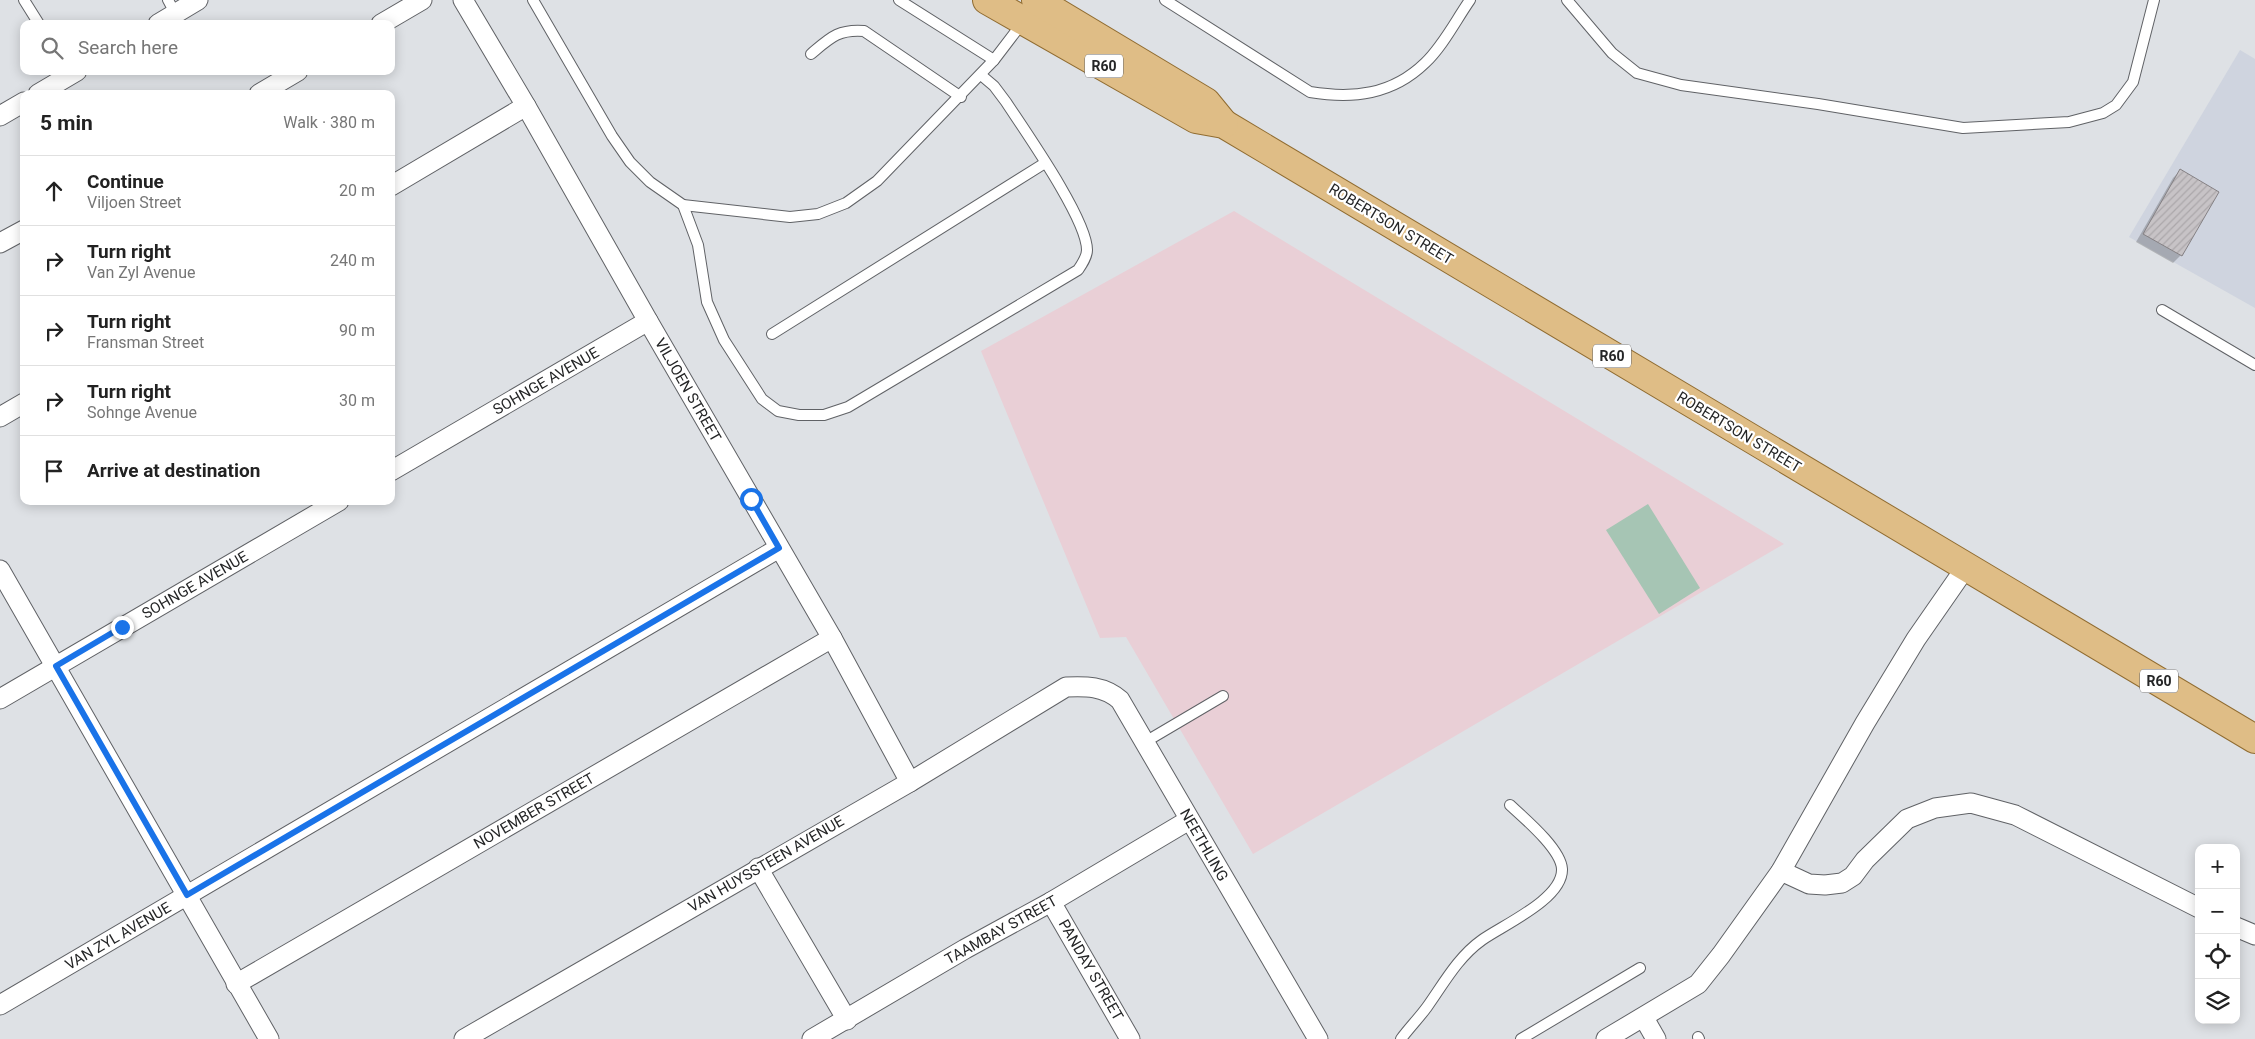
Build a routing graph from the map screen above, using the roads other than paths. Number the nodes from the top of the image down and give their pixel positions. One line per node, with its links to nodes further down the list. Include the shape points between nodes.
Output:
1 (24, 0): 14 (lane)
2 (198, 0): 12 (street)
3 (422, 0): 16 (street)
4 (463, 0): 26 (street, VILJOEN STREET)
5 (533, 0): 30 (lane, via 630,162 650,182)
6 (899, 0): 18 (lane)
7 (987, 0): 13 (main road, ROBERTSON STREET / R60)
8 (1165, 0): 9 (lane, via 1310,92 1335,96 1388,89 1424,64)
9 (1470, 0)
10 (1567, 0): 11 (lane, via 1612,53 1637,73 1681,85 1963,128 2069,122 2103,114 2116,105 2133,82)
11 (2154, 0)
12 (172, 7): 15 (street)
13 (1031, 8): 18 (lane); 42 (main road, ROBERTSON STREET / R60, via 1196,119 1224,124)
14 (37, 20)
15 (161, 20)
16 (387, 20)
17 (811, 54): 24 (lane, via 835,34 864,31)
18 (994, 60): 21 (lane)
19 (68, 75): 22 (street)
20 (291, 75): 23 (street)
21 (981, 75): 24 (lane); 28 (lane, via 1006,102)
22 (44, 90)
23 (266, 90)
24 (961, 96): 30 (lane, via 877,181 846,203 818,214 766,216)
25 (20, 104): 27 (street)
26 (526, 106): 29 (street); 34 (street, VILJOEN STREET)
27 (0, 116)
28 (1045, 163): 30 (lane, via 1078,217 1085,238 1088,251 1078,270 848,407 824,415 799,415 778,410 762,399 743,372 707,302 698,245); 35 (lane)
29 (395, 184)
30 (683, 205)
31 (20, 232): 32 (street)
32 (0, 243)
33 (2162, 310): 36 (lane)
34 (648, 321): 39 (street, SOHNGE AVENUE); 41 (street, VILJOEN STREET)
35 (772, 334)
36 (2255, 366)
37 (20, 405): 38 (street)
38 (0, 417)
39 (395, 469)
40 (332, 505): 45 (street, SOHNGE AVENUE)
41 (779, 548): 44 (street, VILJOEN STREET); 56 (street, VAN ZYL AVENUE)
42 (1966, 567): 49 (main road, ROBERTSON STREET / R60); 55 (street, via 1916,639)
43 (0, 570): 45 (street)
44 (832, 638): 51 (street, VILJOEN STREET); 62 (street, NOVEMBER STREET)
45 (56, 666): 48 (street, SOHNGE AVENUE); 56 (street)
46 (1066, 687): 50 (street, NEETHLING, via 1097,688 1113,694); 51 (street, VAN HUYSSTEEN AVENUE)
47 (1223, 696): 50 (lane)
48 (0, 699)
49 (2255, 739)
50 (1145, 742): 53 (street, NEETHLING)
51 (910, 782): 54 (street, VAN HUYSSTEEN AVENUE)
52 (1510, 804): 71 (lane, via 1544,836 1556,854 1562,869 1557,882 1548,897 1481,941 1464,956)
53 (1189, 820): 57 (street, TAAMBAY STREET); 70 (street, NEETHLING)
54 (758, 868): 65 (street); 67 (street, VAN HUYSSTEEN AVENUE)
55 (1781, 871): 58 (street, via 1809,884 1842,883 1853,876 1907,819 1935,808 1971,803 2015,815); 64 (street, via 1698,984)
56 (187, 895): 62 (street); 63 (street, VAN ZYL AVENUE)
57 (1051, 902): 65 (street, TAAMBAY STREET); 69 (street, PANDAY STREET)
58 (2195, 906)
59 (2240, 929): 60 (street)
60 (2255, 935)
61 (1640, 968): 72 (lane)
62 (236, 984): 66 (street)
63 (0, 1005)
64 (1644, 1018): 73 (street); 74 (street)
65 (847, 1020): 68 (street, TAAMBAY STREET)
66 (269, 1039)
67 (464, 1039)
68 (812, 1039)
69 (1130, 1039)
70 (1318, 1039)
71 (1401, 1039)
72 (1521, 1039)
73 (1606, 1039)
74 (1656, 1039)

